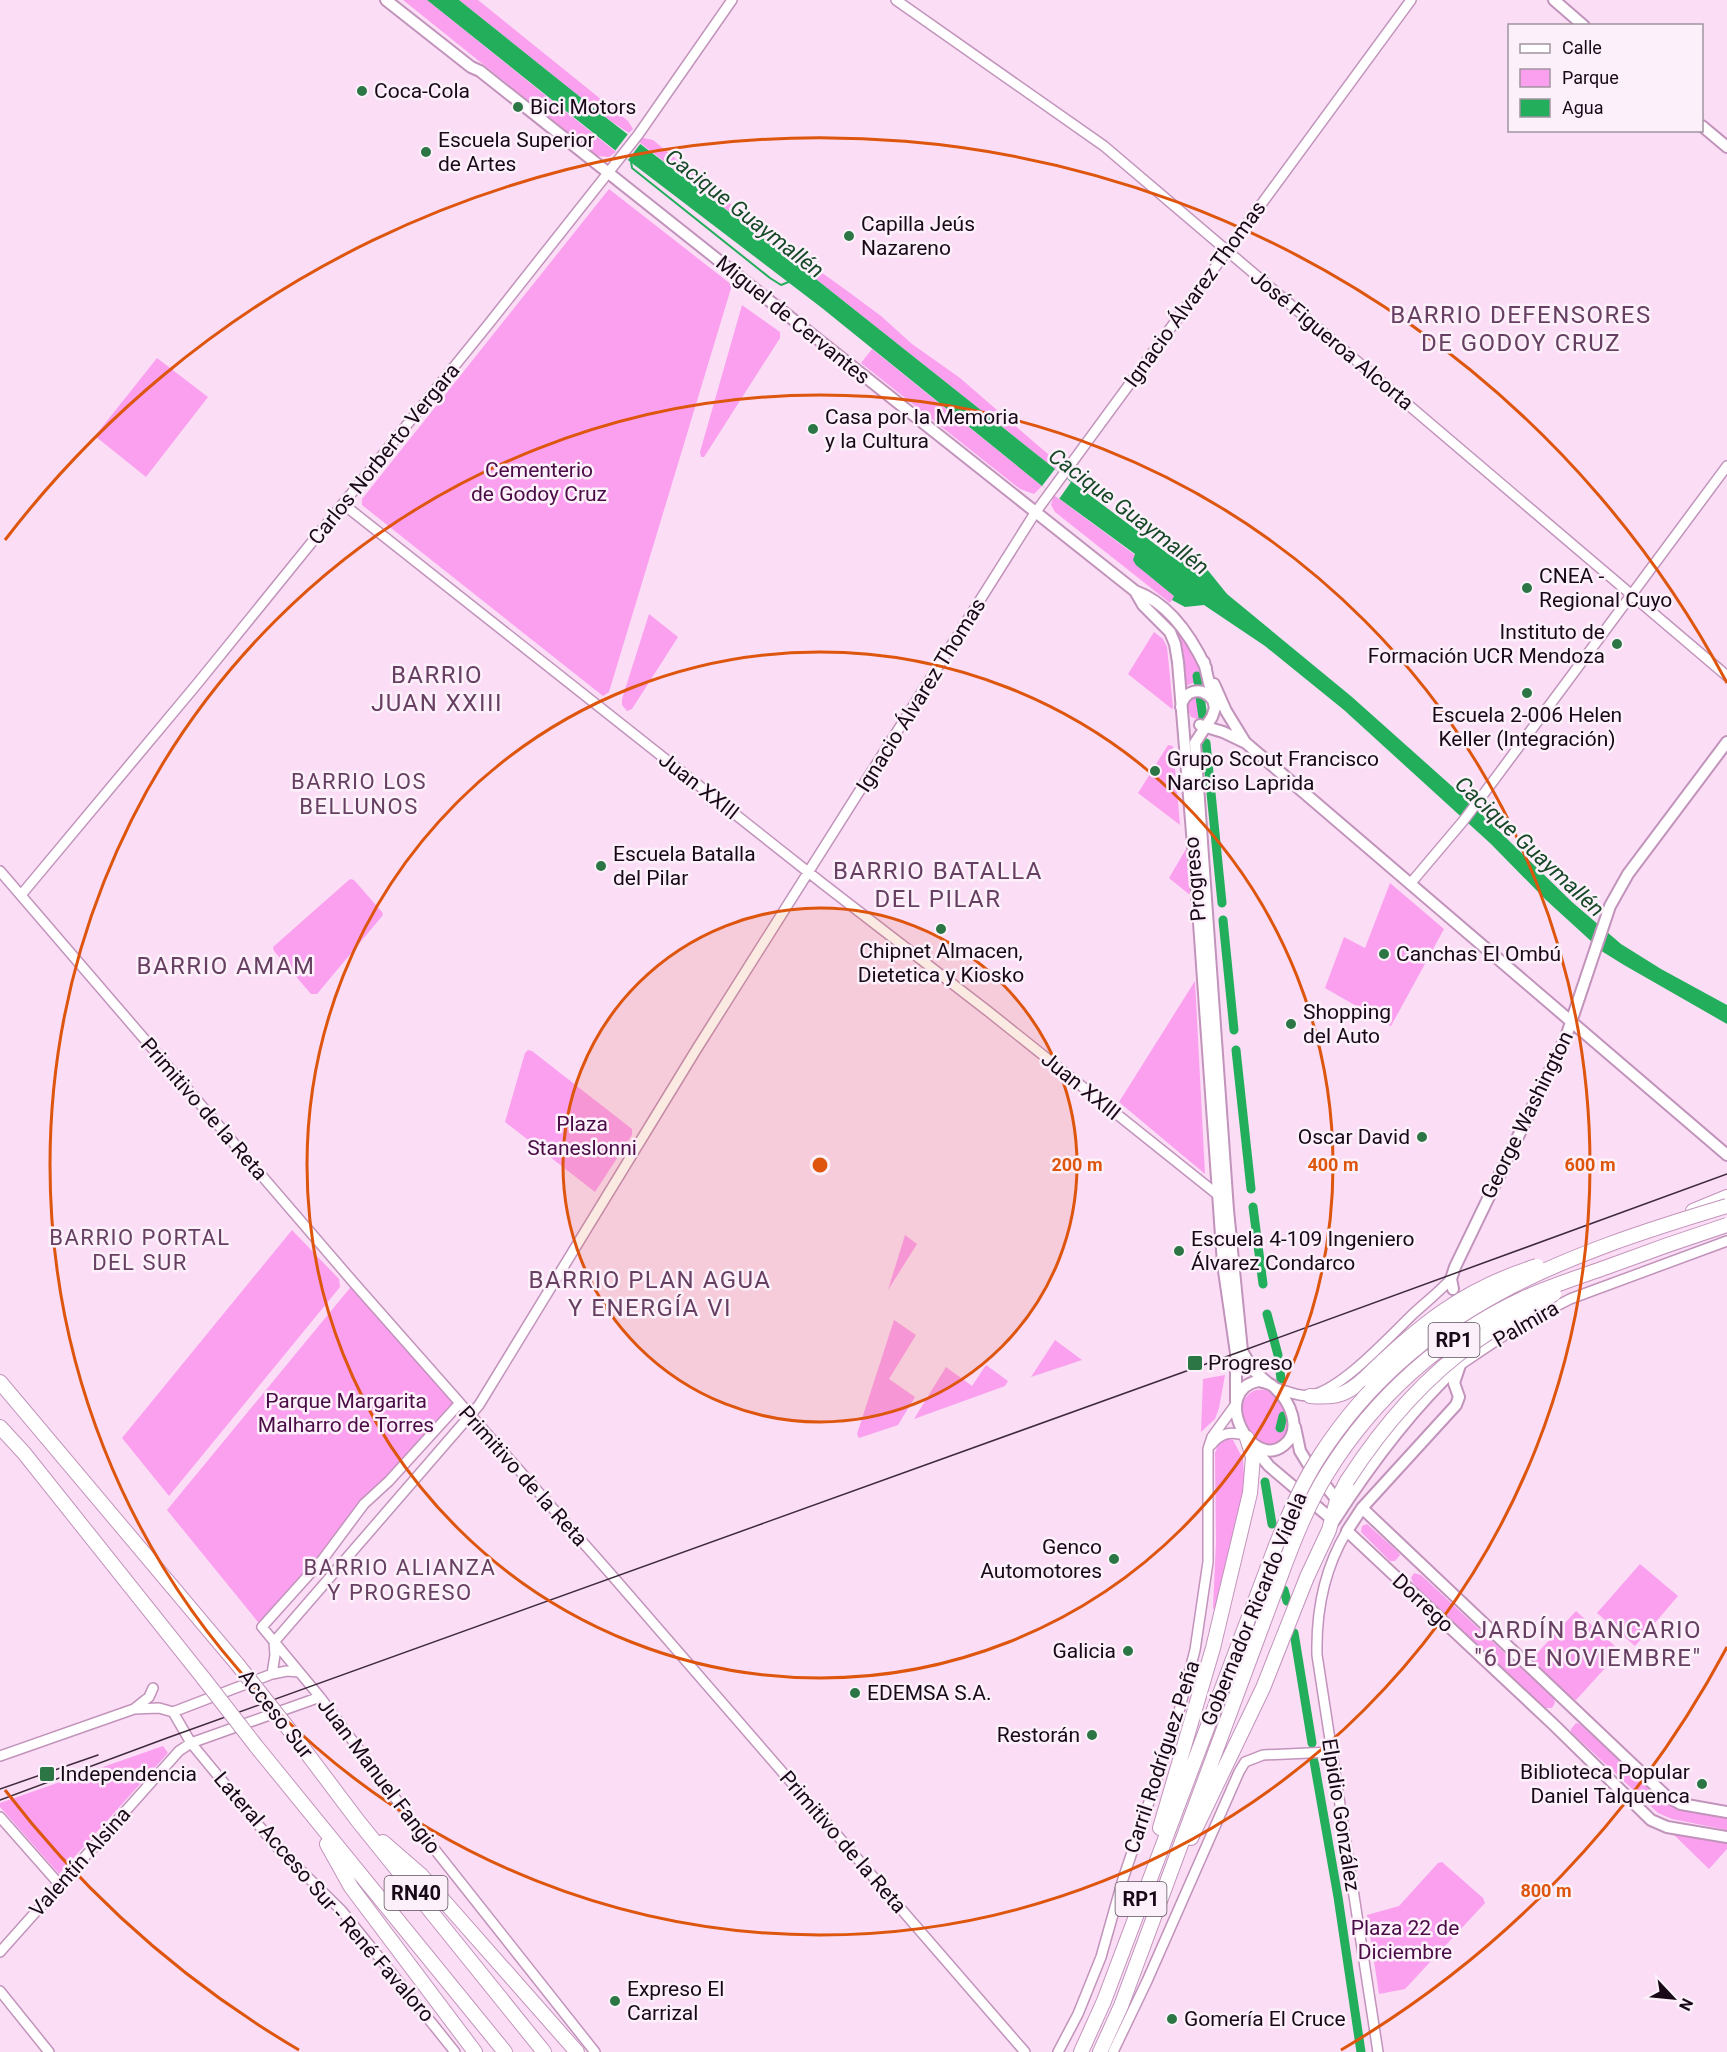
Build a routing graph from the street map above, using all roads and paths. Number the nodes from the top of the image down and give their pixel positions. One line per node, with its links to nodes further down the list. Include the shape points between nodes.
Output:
1 (386, 0): 8 (main road, Miguel de Cervantes)
2 (396, 0): 8 (main road, Miguel de Cervantes, via 474,62)
3 (732, 0): 11 (street, Carlos Norberto Vergara)
4 (896, 0): 12 (street, José Figueroa Alcorta, via 1104,146)
5 (1411, 0): 12 (street, Ignacio Álvarez Thomas)
6 (1554, 0): 7 (main road)
7 (1582, 24)
8 (480, 71): 11 (main road, Miguel de Cervantes)
9 (1703, 128): 10 (main road)
10 (1727, 147)
11 (608, 173): 14 (street, Carlos Norberto Vergara); 15 (main road, Miguel de Cervantes)
12 (1227, 251): 15 (street, Ignacio Álvarez Thomas); 17 (street, José Figueroa Alcorta)
13 (1727, 466): 17 (street)
14 (343, 504): 27 (street, Juan XXIII); 29 (street, Carlos Norberto Vergara)
15 (1035, 513): 16 (main road, Miguel de Cervantes); 27 (street, Ignacio Álvarez Thomas)
16 (1134, 591): 18 (main road, Miguel de Cervantes, via 1152,599 1180,624); 21 (main road, Miguel de Cervantes, via 1174,640)
17 (1632, 595): 19 (street, José Figueroa Alcorta); 28 (street, via 1474,807)
18 (1204, 662): 20 (main road); 22 (main road)
19 (1727, 676)
20 (1213, 701): 21 (main road, via 1205,693 1195,691 1184,698); 22 (main road); 23 (main road, via 1214,713)
21 (1181, 711): 23 (main road, via 1192,724); 32 (main road, Progreso)
22 (1226, 711): 25 (main road)
23 (1206, 724): 25 (main road); 32 (main road, Progreso, via 1195,743)
24 (1727, 742): 30 (main road, George Washington, via 1614,897)
25 (1246, 743): 28 (main road)
26 (0, 871): 29 (street, Primitivo de la Reta)
27 (809, 873): 32 (street, Juan XXIII); 47 (street, Ignacio Álvarez Thomas)
28 (1410, 884): 30 (main road)
29 (21, 895): 46 (street, Primitivo de la Reta)
30 (1571, 1023): 31 (main road); 39 (main road, George Washington, via 1463,1249)
31 (1727, 1155)
32 (1222, 1195): 43 (main road, Progreso, via 1242,1351 1253,1370); 45 (main road, Progreso, via 1226,1290 1236,1353)
33 (1727, 1197): 36 (highway, bridge)
34 (1727, 1206): 36 (highway, Gobernador Ricardo Videla / RP1, bridge)
35 (1722, 1227): 38 (highway, Gobernador Ricardo Videla / RP1, bridge)
36 (1625, 1239): 44 (highway, bridge, via 1516,1272 1460,1298 1417,1329 1352,1390 1334,1397); 72 (highway, Gobernador Ricardo Videla / RP1, bridge, via 1520,1281 1480,1302 1425,1340 1362,1401 1320,1455 1290,1510)
37 (1727, 1241): 41 (street, Palmira, via 1570,1299 1518,1326)
38 (1592, 1272): 52 (highway, bridge, via 1511,1318 1448,1363 1374,1440 1347,1481); 73 (highway, Gobernador Ricardo Videla / RP1, bridge, via 1521,1299 1418,1366 1354,1435 1328,1472 1281,1575)
39 (1452, 1284): 44 (street, via 1342,1379)
40 (1461, 1341): 41 (main road)
41 (1460, 1365): 52 (main road, Palmira, via 1436,1386); 53 (main road, via 1454,1383 1459,1397 1451,1412)
42 (0, 1382): 69 (highway, Acceso Sur / RN40, bridge, via 238,1665)
43 (1276, 1387): 44 (street); 45 (main road, via 1253,1382); 48 (main road)
44 (1310, 1396)
45 (1236, 1403): 50 (main road, via 1237,1418); 51 (street, Carril Rodríguez Peña)
46 (459, 1404): 47 (street, Primitivo de la Reta); 56 (street, Juan Manuel Fangio, via 364,1504 324,1559 262,1627)
47 (471, 1417): 56 (street); 83 (street, Primitivo de la Reta)
48 (1294, 1425): 50 (main road, via 1287,1443 1278,1449 1265,1449); 52 (main road, via 1300,1451)
49 (0, 1427): 67 (highway, Acceso Sur / RN40, bridge)
50 (1247, 1438): 51 (street, via 1232,1432 1223,1434); 54 (main road, via 1269,1466); 72 (highway, via 1253,1457 1250,1493 1213,1648)
51 (1208, 1449): 84 (street, Carril Rodríguez Peña, via 1208,1562 1195,1650 1101,1957)
52 (1340, 1503): 54 (highway)
53 (1362, 1508): 55 (main road); 66 (main road, Dorrego, via 1666,1796 1680,1804)
54 (1331, 1523): 73 (highway, via 1249,1720)
55 (1347, 1531): 64 (street, Elpidio González, via 1329,1565 1319,1613 1317,1655); 70 (main road, Dorrego, via 1651,1820 1667,1827)
56 (274, 1642): 57 (street, Juan Manuel Fangio); 58 (street)
57 (299, 1672): 58 (street); 60 (street, Juan Manuel Fangio)
58 (272, 1674): 62 (street)
59 (153, 1688): 61 (street, via 149,1697)
60 (320, 1697): 63 (street, Valentín Alsina); 82 (street, Juan Manuel Fangio, via 413,1822)
61 (134, 1709): 62 (street); 65 (street)
62 (173, 1712): 63 (street, Lateral Acceso Sur - René Favaloro)
63 (191, 1743): 71 (street, Valentín Alsina, via 179,1751); 77 (street, Lateral Acceso Sur - René Favaloro, via 275,1845 342,1911)
64 (1331, 1752): 87 (street, via 1263,1755 1245,1762); 88 (street, Elpidio González)
65 (0, 1756)
66 (1727, 1812)
67 (311, 1813): 78 (highway, via 351,1887); 79 (highway, Acceso Sur / RN40)
68 (0, 1817): 71 (street)
69 (358, 1821): 80 (highway, Acceso Sur / RN40); 81 (highway, via 421,1875)
70 (1727, 1837)
71 (60, 1885): 74 (street, Valentín Alsina)
72 (1145, 1889): 85 (highway, Gobernador Ricardo Videla / RP1)
73 (1161, 1896): 86 (highway, Gobernador Ricardo Videla / RP1)
74 (0, 1952)
75 (0, 1991): 76 (street)
76 (49, 2052)
77 (455, 2052)
78 (475, 2052)
79 (505, 2052)
80 (544, 2052)
81 (577, 2052)
82 (595, 2052)
83 (1025, 2052)
84 (1058, 2052)
85 (1081, 2052)
86 (1100, 2052)
87 (1113, 2052)
88 (1378, 2052)

